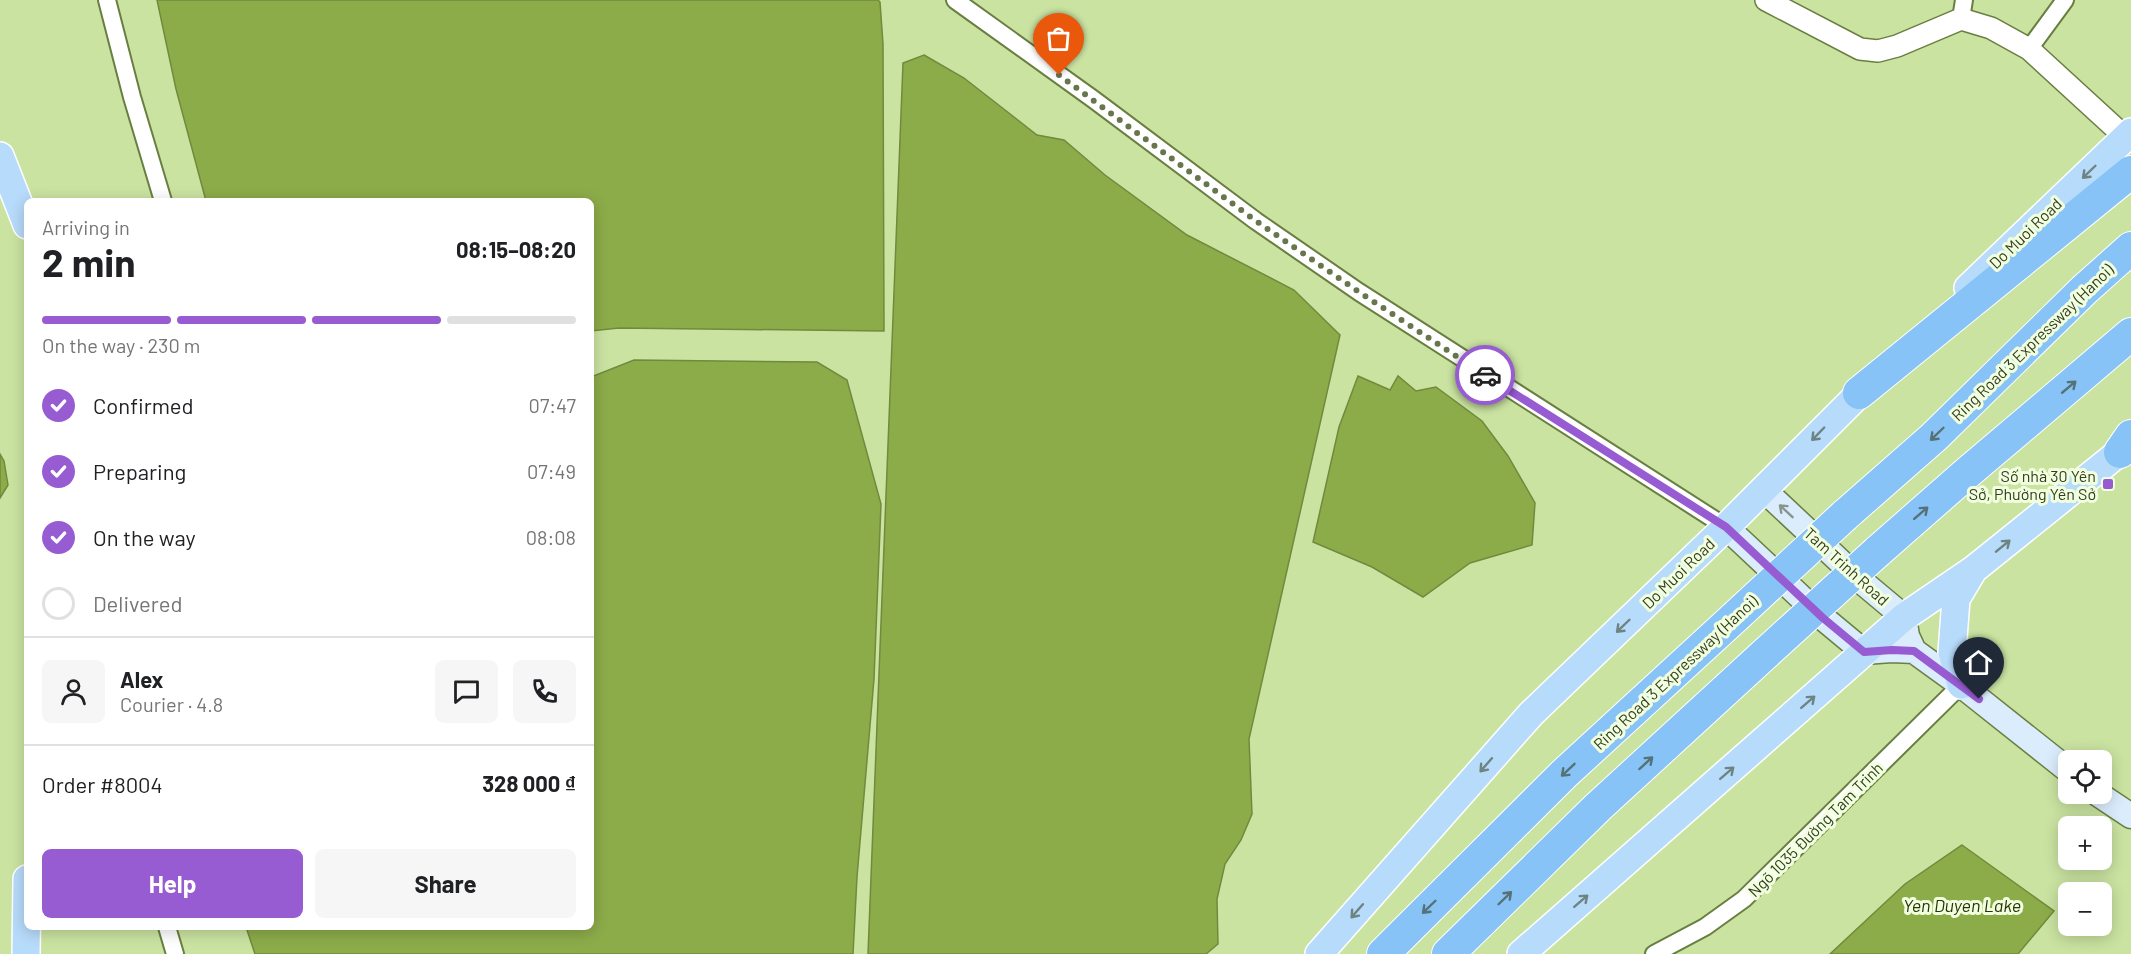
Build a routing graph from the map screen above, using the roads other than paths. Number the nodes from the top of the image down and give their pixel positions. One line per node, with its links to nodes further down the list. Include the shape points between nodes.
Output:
1 (107, 0): 10 (street)
2 (955, 0): 17 (street, via 1359,292)
3 (1766, 0): 5 (street, via 1860,48 1878,51 1897,46)
4 (2065, 0): 6 (street)
5 (1962, 10): 6 (street)
6 (2029, 49): 7 (street)
7 (2128, 134): 14 (main road, Do Muoi Road, one-way to 14)
8 (0, 156): 11 (main road)
9 (2131, 172): 14 (highway)
10 (162, 198)
11 (24, 217)
12 (2131, 248): 31 (highway, Ring Road 3 Expressway (Hanoi), one-way to 31, bridge, via 1934,437 1566,773)
13 (2131, 334): 32 (highway, one-way to 13, bridge, via 1598,807 1877,552)
14 (1859, 393): 16 (main road, Do Muoi Road, one-way to 16)
15 (2127, 444): 18 (main road, one-way to 15)
16 (1764, 490): 17 (main road, Do Muoi Road); 19 (main road, Tam Trinh Road, one-way to 16)
17 (1726, 527): 21 (main road); 30 (main road, Do Muoi Road, one-way to 30, via 1531,714)
18 (1972, 570): 19 (main road); 22 (main road, via 1956,599 1952,652)
19 (1904, 617): 20 (main road, Tam Trinh Road); 21 (main road)
20 (1914, 651): 21 (main road); 22 (main road)
21 (1864, 652): 33 (main road, one-way to 21)
22 (1961, 685): 23 (main road); 34 (street, Ngõ 1035 Đường Tam Trinh, via 1744,899 1705,927)
23 (2058, 762)
24 (2112, 803): 25 (main road)
25 (2131, 816)
26 (26, 930): 28 (main road)
27 (168, 930): 29 (street)
28 (26, 954)
29 (175, 954)
30 (1319, 954)
31 (1383, 954)
32 (1448, 954)
33 (1521, 954)
34 (1654, 954)

